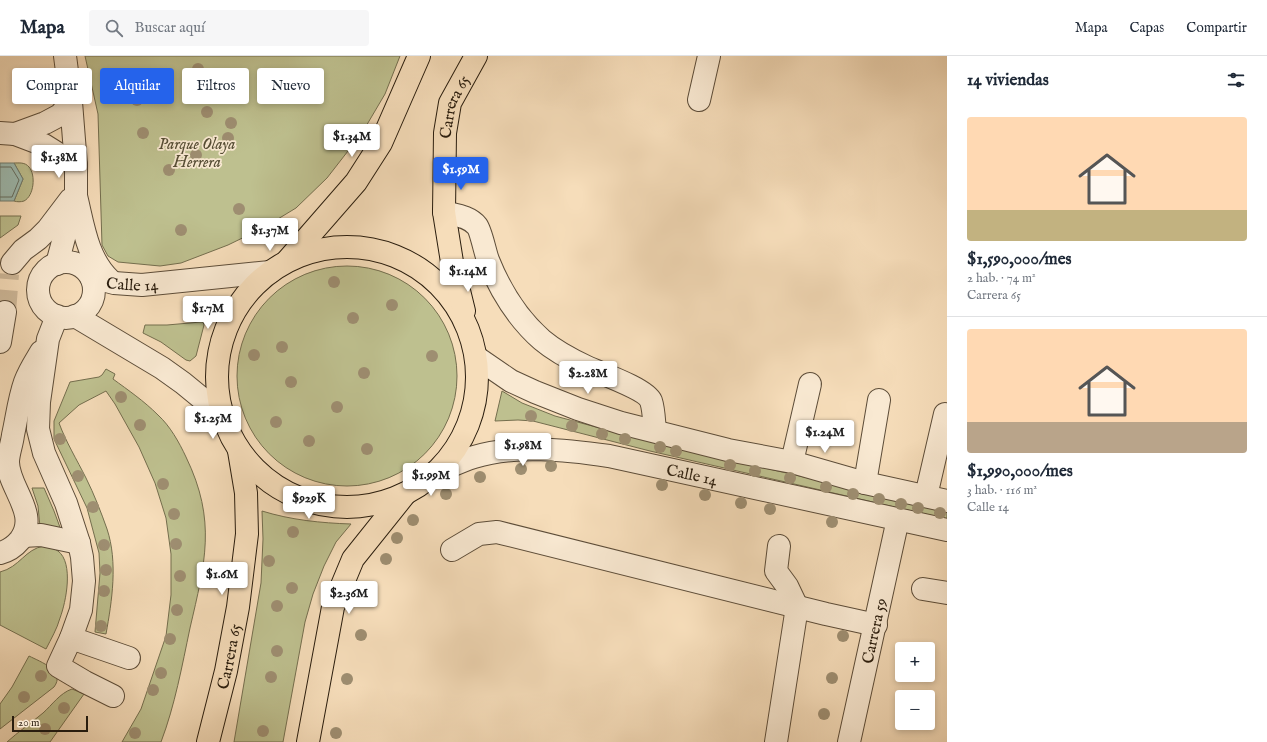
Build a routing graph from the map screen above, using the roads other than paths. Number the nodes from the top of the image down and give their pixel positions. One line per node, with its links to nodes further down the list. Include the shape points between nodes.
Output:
1 (65, 56): 5 (street)
2 (419, 56): 14 (main road, via 381,143 360,176 352,188)
3 (476, 56): 12 (main road, Carrera 65, via 450,103 445,133)
4 (709, 56): 6 (street)
5 (67, 68)
6 (699, 100)
7 (69, 104): 9 (street, via 60,115 45,123)
8 (71, 104): 10 (street)
9 (8, 134): 10 (street, via 44,145)
10 (76, 165): 11 (street)
11 (76, 193): 13 (street); 13 (street, via 48,229 23,250 10,268); 16 (street, via 86,239 93,256 104,274)
12 (444, 212): 19 (main road, Carrera 65, via 452,262); 27 (street, via 467,217 477,226 496,280 510,302 543,341 587,367 643,393 650,400)
13 (52, 266): 15 (street, via 67,262 76,264 85,269); 18 (street, via 41,277 38,286 39,296 49,312)
14 (279, 266): 16 (street, Calle 14, via 155,285); 19 (main road, via 322,249 357,247 392,255 423,271 449,296); 26 (main road, via 246,294 229,321 219,352 216,383)
15 (91, 277): 16 (street, Calle 14); 18 (street, via 94,296 90,305 84,312)
16 (114, 283)
17 (5, 312): 21 (street)
18 (66, 316): 20 (street); 26 (street, via 162,368)
19 (468, 326): 22 (main road)
20 (48, 339): 37 (street, via 20,397 8,462 26,515); 38 (street, via 38,429 44,453 66,504)
21 (0, 342)
22 (476, 357): 27 (street, Calle 14, via 511,381 535,392 578,409); 30 (main road, via 478,386 474,410 466,433 453,454)
23 (810, 384): 29 (street)
24 (879, 400): 31 (street)
25 (945, 414): 33 (street)
26 (222, 415): 28 (main road)
27 (655, 432): 29 (street, Calle 14)
28 (238, 450): 32 (main road, via 259,474 284,492 314,503 345,508 376,504); 49 (main road, Carrera 65, via 246,492 247,534 238,607)
29 (792, 462): 31 (street, Calle 14)
30 (437, 472): 32 (main road); 35 (street, Calle 14, via 475,457 508,450 574,451 616,457)
31 (865, 483): 33 (street, Calle 14)
32 (405, 494): 50 (main road, via 354,559 333,607)
33 (926, 496): 34 (street, Calle 14)
34 (947, 501)
35 (898, 519): 36 (street, Calle 14); 45 (street, Carrera 59)
36 (947, 530)
37 (23, 536): 38 (street, via 41,535); 41 (street, via 15,546)
38 (79, 543): 46 (street, via 84,581 81,610)
39 (779, 546): 44 (street, via 776,571)
40 (452, 550): 44 (street, via 479,534 497,532)
41 (0, 553)
42 (923, 589): 43 (street)
43 (947, 593)
44 (797, 607): 45 (street); 51 (street)
45 (876, 625): 52 (street, Carrera 59)
46 (71, 638): 47 (street); 48 (street, via 58,666)
47 (129, 658)
48 (113, 696)
49 (208, 742)
50 (308, 742)
51 (776, 742)
52 (849, 742)

